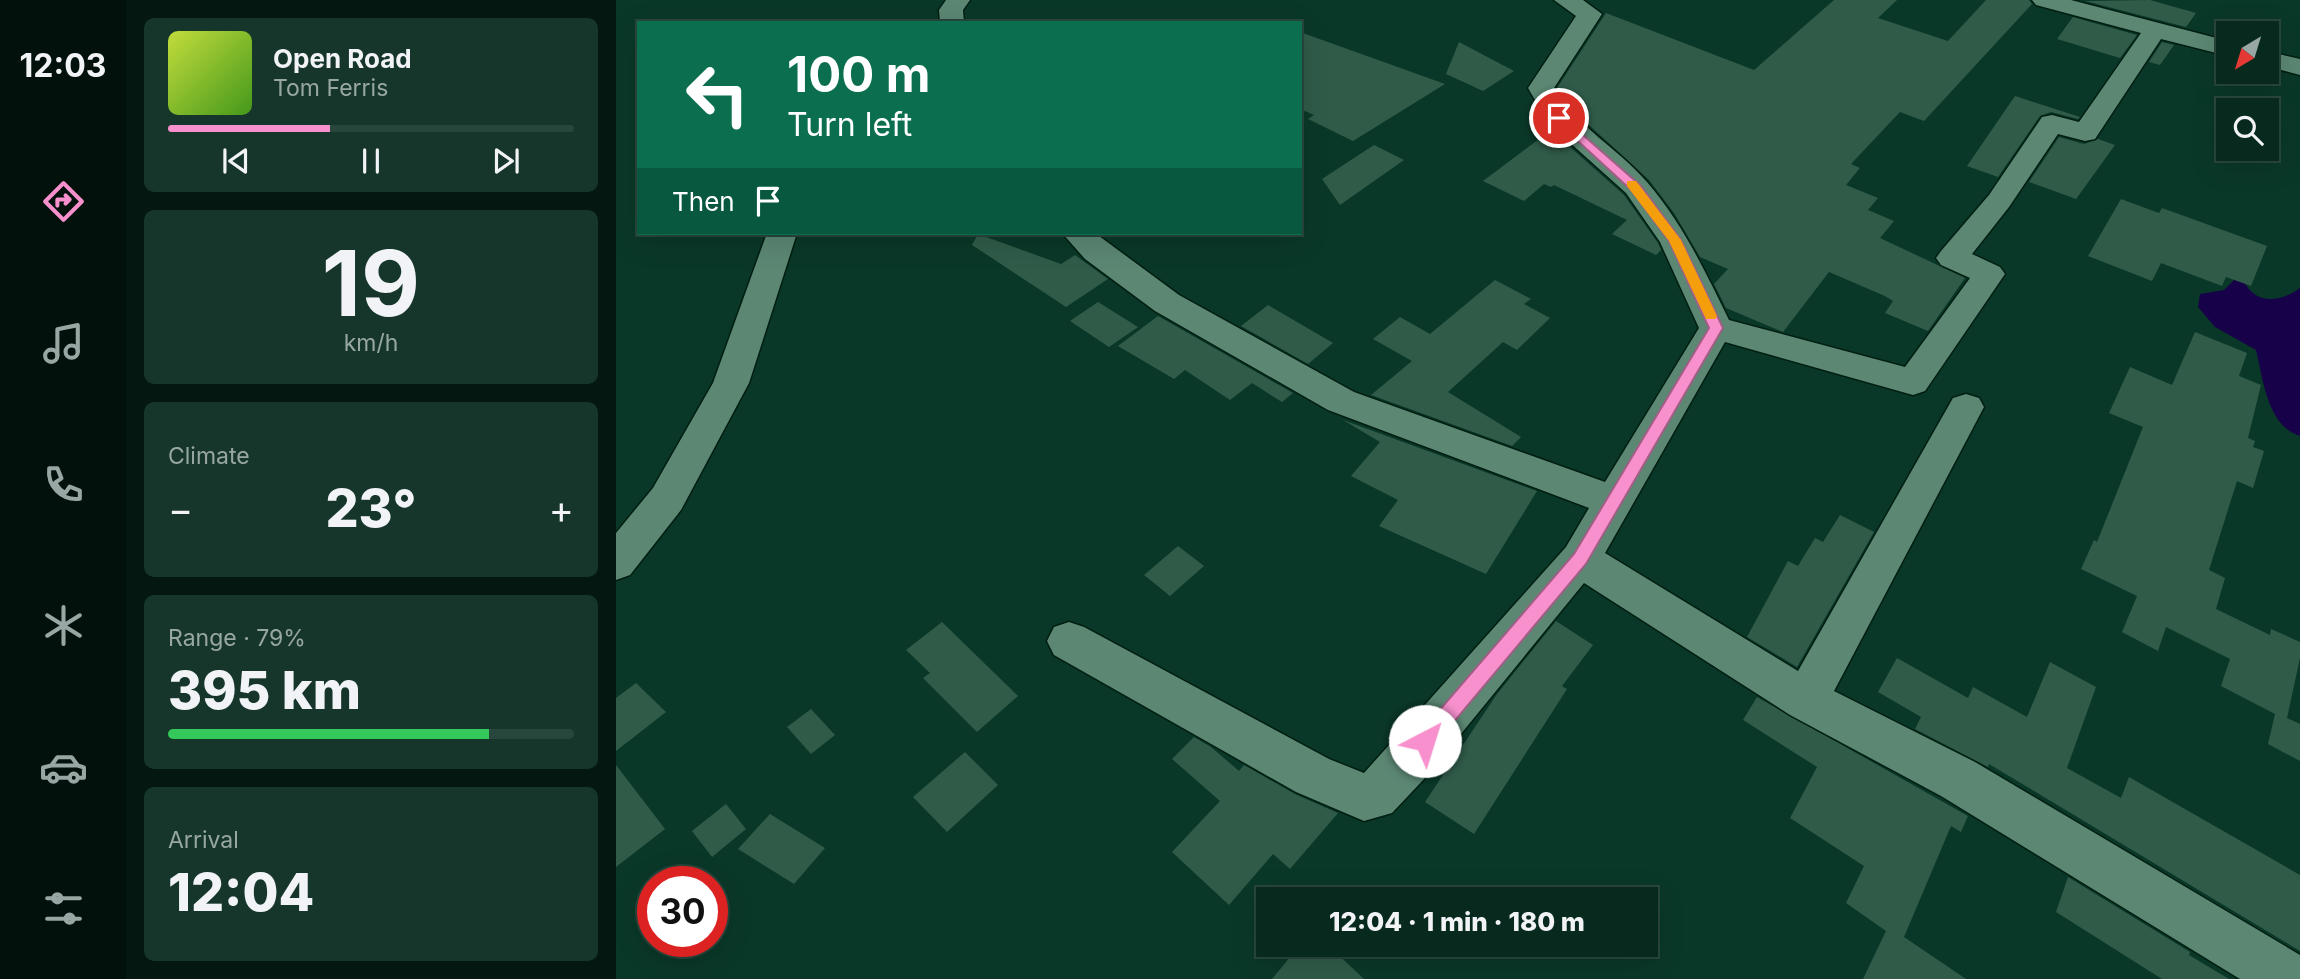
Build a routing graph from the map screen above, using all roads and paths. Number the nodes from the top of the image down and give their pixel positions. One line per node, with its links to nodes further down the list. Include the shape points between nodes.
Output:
1 (958, 0): 4 (street, via 951,10)
2 (1566, 0): 11 (street, via 1590,14 1541,88 1559,118 1636,187 1675,240)
3 (2044, 0): 5 (street)
4 (952, 21)
5 (2155, 30): 6 (street); 11 (street, via 2085,133 2052,122 1999,201 1952,258 1989,274 1913,382)
6 (2216, 46)
7 (2279, 61): 8 (street)
8 (2300, 67)
9 (781, 235): 15 (street, via 731,383 667,499)
10 (1079, 235): 13 (street, via 1167,303 1342,401)
11 (1716, 328): 13 (street)
12 (1966, 407): 17 (street)
13 (1614, 500): 14 (street)
14 (1580, 559): 16 (street, via 1375,796 1364,797 1313,776); 17 (street)
15 (616, 563)
16 (1069, 641)
17 (1807, 700): 18 (street, via 1958,779)
18 (2290, 979)

